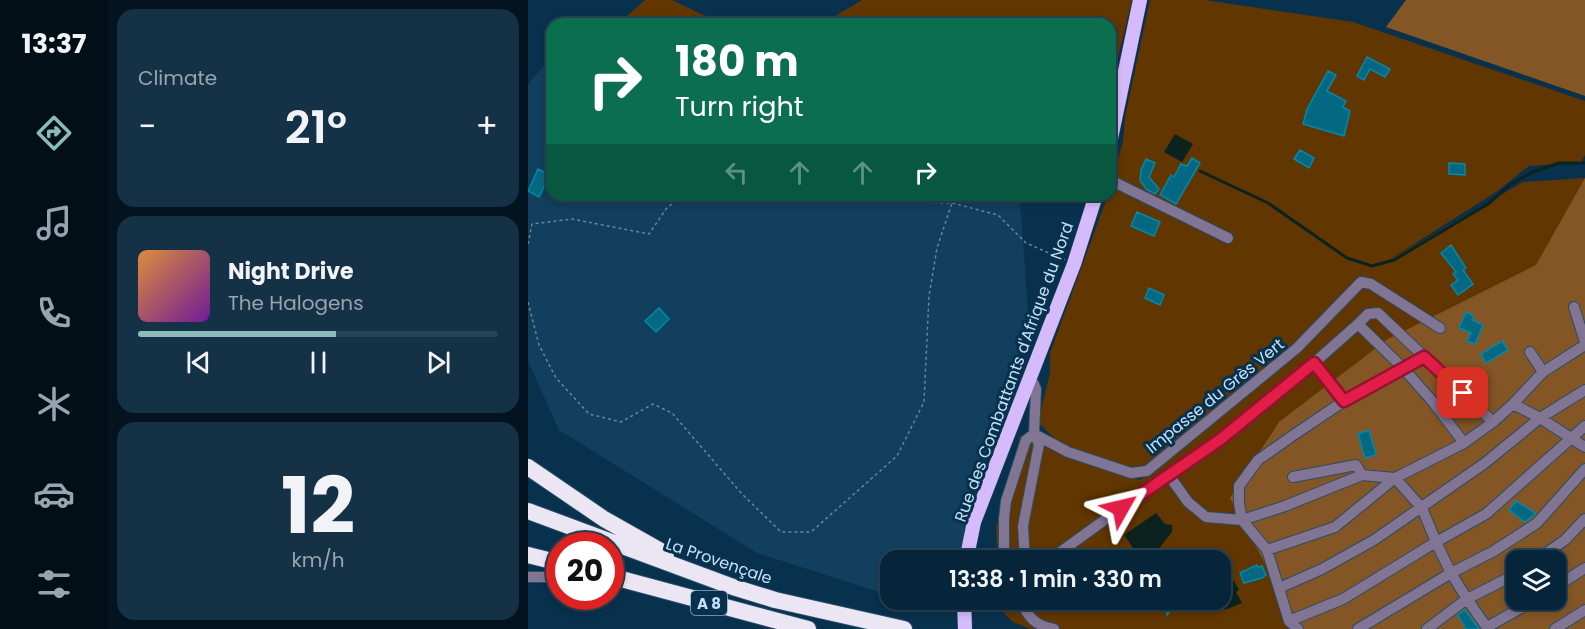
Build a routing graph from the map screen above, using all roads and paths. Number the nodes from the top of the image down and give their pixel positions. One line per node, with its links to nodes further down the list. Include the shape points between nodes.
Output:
1 (1140, 0): 2 (main road)
2 (1116, 97)
3 (1116, 183): 8 (street)
4 (675, 201): 9 (path, via 649,234 572,219 532,224)
5 (886, 201): 7 (path)
6 (1094, 201): 10 (main road, Rue des Combattants d'Afrique du Nord)
7 (952, 203): 10 (path, via 998,215 1026,243); 11 (path, via 937,248 929,296 924,402 897,456 811,532 782,532 742,494 672,413 653,404 621,422 589,414 556,378 539,345)
8 (1228, 238)
9 (528, 244)
10 (1074, 264): 21 (main road, Rue des Combattants d'Afrique du Nord)
11 (528, 302)
12 (1574, 307): 15 (street)
13 (1358, 324): 17 (street, via 1368,314 1378,313); 18 (street); 19 (street)
14 (1440, 328): 28 (street, Impasse du Grès Vert, via 1371,284 1361,282 1297,348 1148,471 1131,473 1068,452)
15 (1585, 343): 20 (street)
16 (1530, 352): 20 (street)
17 (1424, 357): 19 (street); 26 (street)
18 (1314, 363): 23 (street); 34 (street, via 1221,439)
19 (1404, 369): 23 (street); 30 (street)
20 (1543, 372): 24 (street)
21 (1027, 382): 28 (street, via 1036,389); 43 (main road, Rue des Combattants d'Afrique du Nord, via 974,522)
22 (1585, 390): 25 (street)
23 (1344, 401): 41 (street, via 1258,460 1239,486)
24 (1513, 404): 25 (street); 26 (street)
25 (1540, 418): 29 (street); 38 (street)
26 (1493, 422): 30 (street)
27 (1585, 426): 29 (street)
28 (1034, 434): 44 (street, via 1026,440 1006,501); 45 (street, via 1039,444 1023,525)
29 (1572, 438): 31 (street); 42 (street, via 1486,514)
30 (1464, 443): 37 (street)
31 (1585, 447)
32 (528, 467): 55 (highway, via 604,519)
33 (1585, 469): 52 (street, via 1537,522 1494,551)
34 (1168, 474): 41 (street, via 1188,502 1206,517); 46 (street)
35 (1362, 476): 36 (street, via 1356,465); 37 (street); 41 (street)
36 (1293, 477)
37 (1395, 478): 38 (street); 47 (street, via 1335,527)
38 (1422, 508): 42 (street); 59 (street, via 1354,552)
39 (528, 511): 55 (highway, La Provençale / A 8)
40 (1585, 519): 48 (street)
41 (1242, 520): 47 (street)
42 (1436, 542): 52 (street); 65 (street, via 1343,599)
43 (968, 550)
44 (1004, 550)
45 (1024, 550)
46 (1063, 550)
47 (1267, 550): 59 (street)
48 (1551, 550)
49 (528, 555): 50 (highway)
50 (546, 560)
51 (1585, 568): 58 (street)
52 (1451, 573): 60 (street); 72 (street)
53 (528, 577): 54 (street)
54 (546, 577)
55 (708, 578): 68 (highway, La Provençale / A 8, via 776,600)
56 (1506, 579): 60 (street)
57 (624, 580): 67 (highway, A 8)
58 (1566, 580)
59 (1279, 588): 65 (street)
60 (1467, 599): 66 (street); 73 (street)
61 (964, 610): 69 (main road)
62 (1025, 610): 70 (street, via 1037,625)
63 (1518, 610): 66 (street)
64 (1585, 610): 74 (street)
65 (1289, 621): 71 (street)
66 (1488, 628)
67 (808, 629)
68 (904, 629)
69 (965, 629)
70 (1054, 629)
71 (1298, 629)
72 (1358, 629)
73 (1426, 629)
74 (1555, 629)

